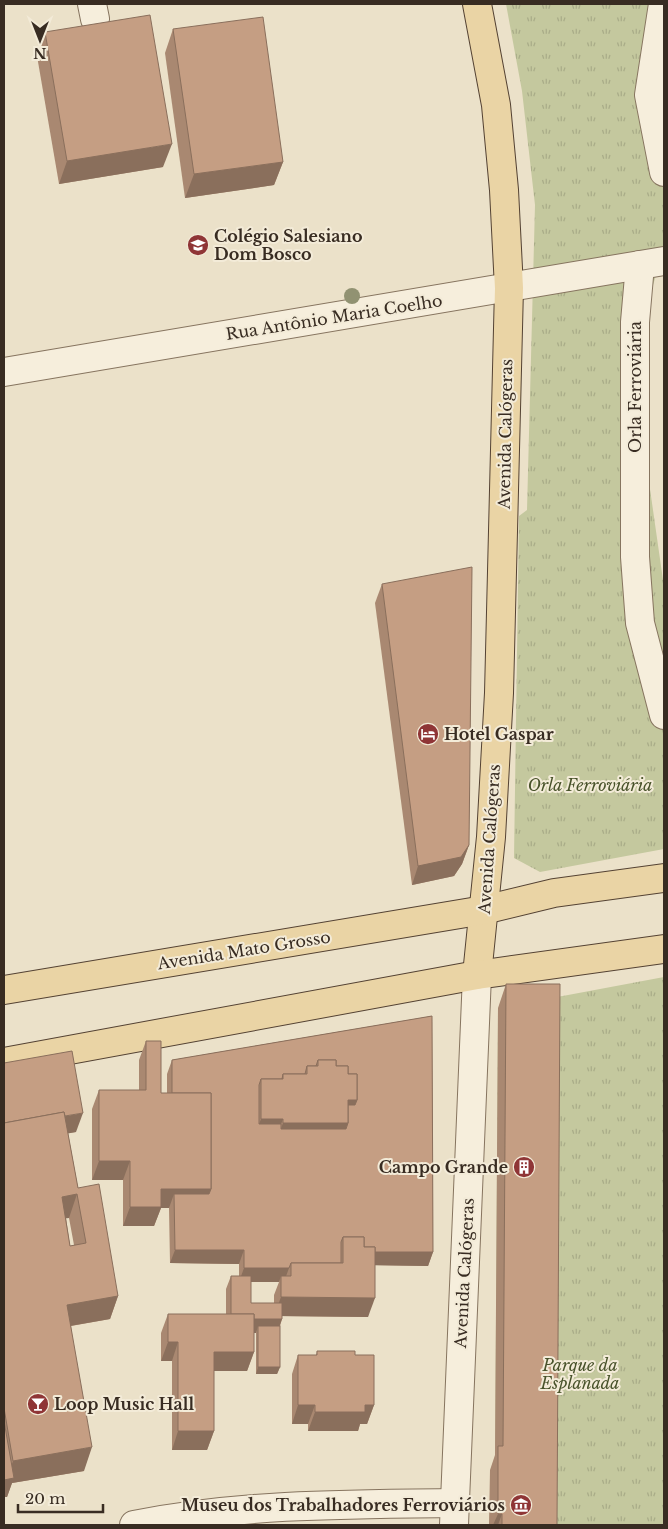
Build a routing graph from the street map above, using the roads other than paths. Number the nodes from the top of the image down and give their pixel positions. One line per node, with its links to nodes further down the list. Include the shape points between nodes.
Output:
1 (477, 4): 5 (main road, Avenida Calógeras, via 496,105)
2 (663, 4): 3 (street, via 649,94)
3 (664, 172)
4 (652, 263): 5 (street, Rua Antônio Maria Coelho); 7 (street, Orla Ferroviária, via 635,322 635,557 640,623)
5 (509, 288): 6 (street, Rua Antônio Maria Coelho); 9 (main road, Avenida Calógeras, via 499,693)
6 (4, 372)
7 (664, 715)
8 (664, 878): 9 (main road, Avenida Mato Grosso, via 554,894)
9 (484, 910): 11 (main road, Avenida Calógeras); 12 (main road, Avenida Mato Grosso)
10 (664, 949): 11 (main road)
11 (477, 975): 13 (main road); 14 (street, Avenida Calógeras)
12 (4, 990)
13 (4, 1062)
14 (453, 1514): 15 (street, via 305,1505 222,1512)
15 (134, 1525)

